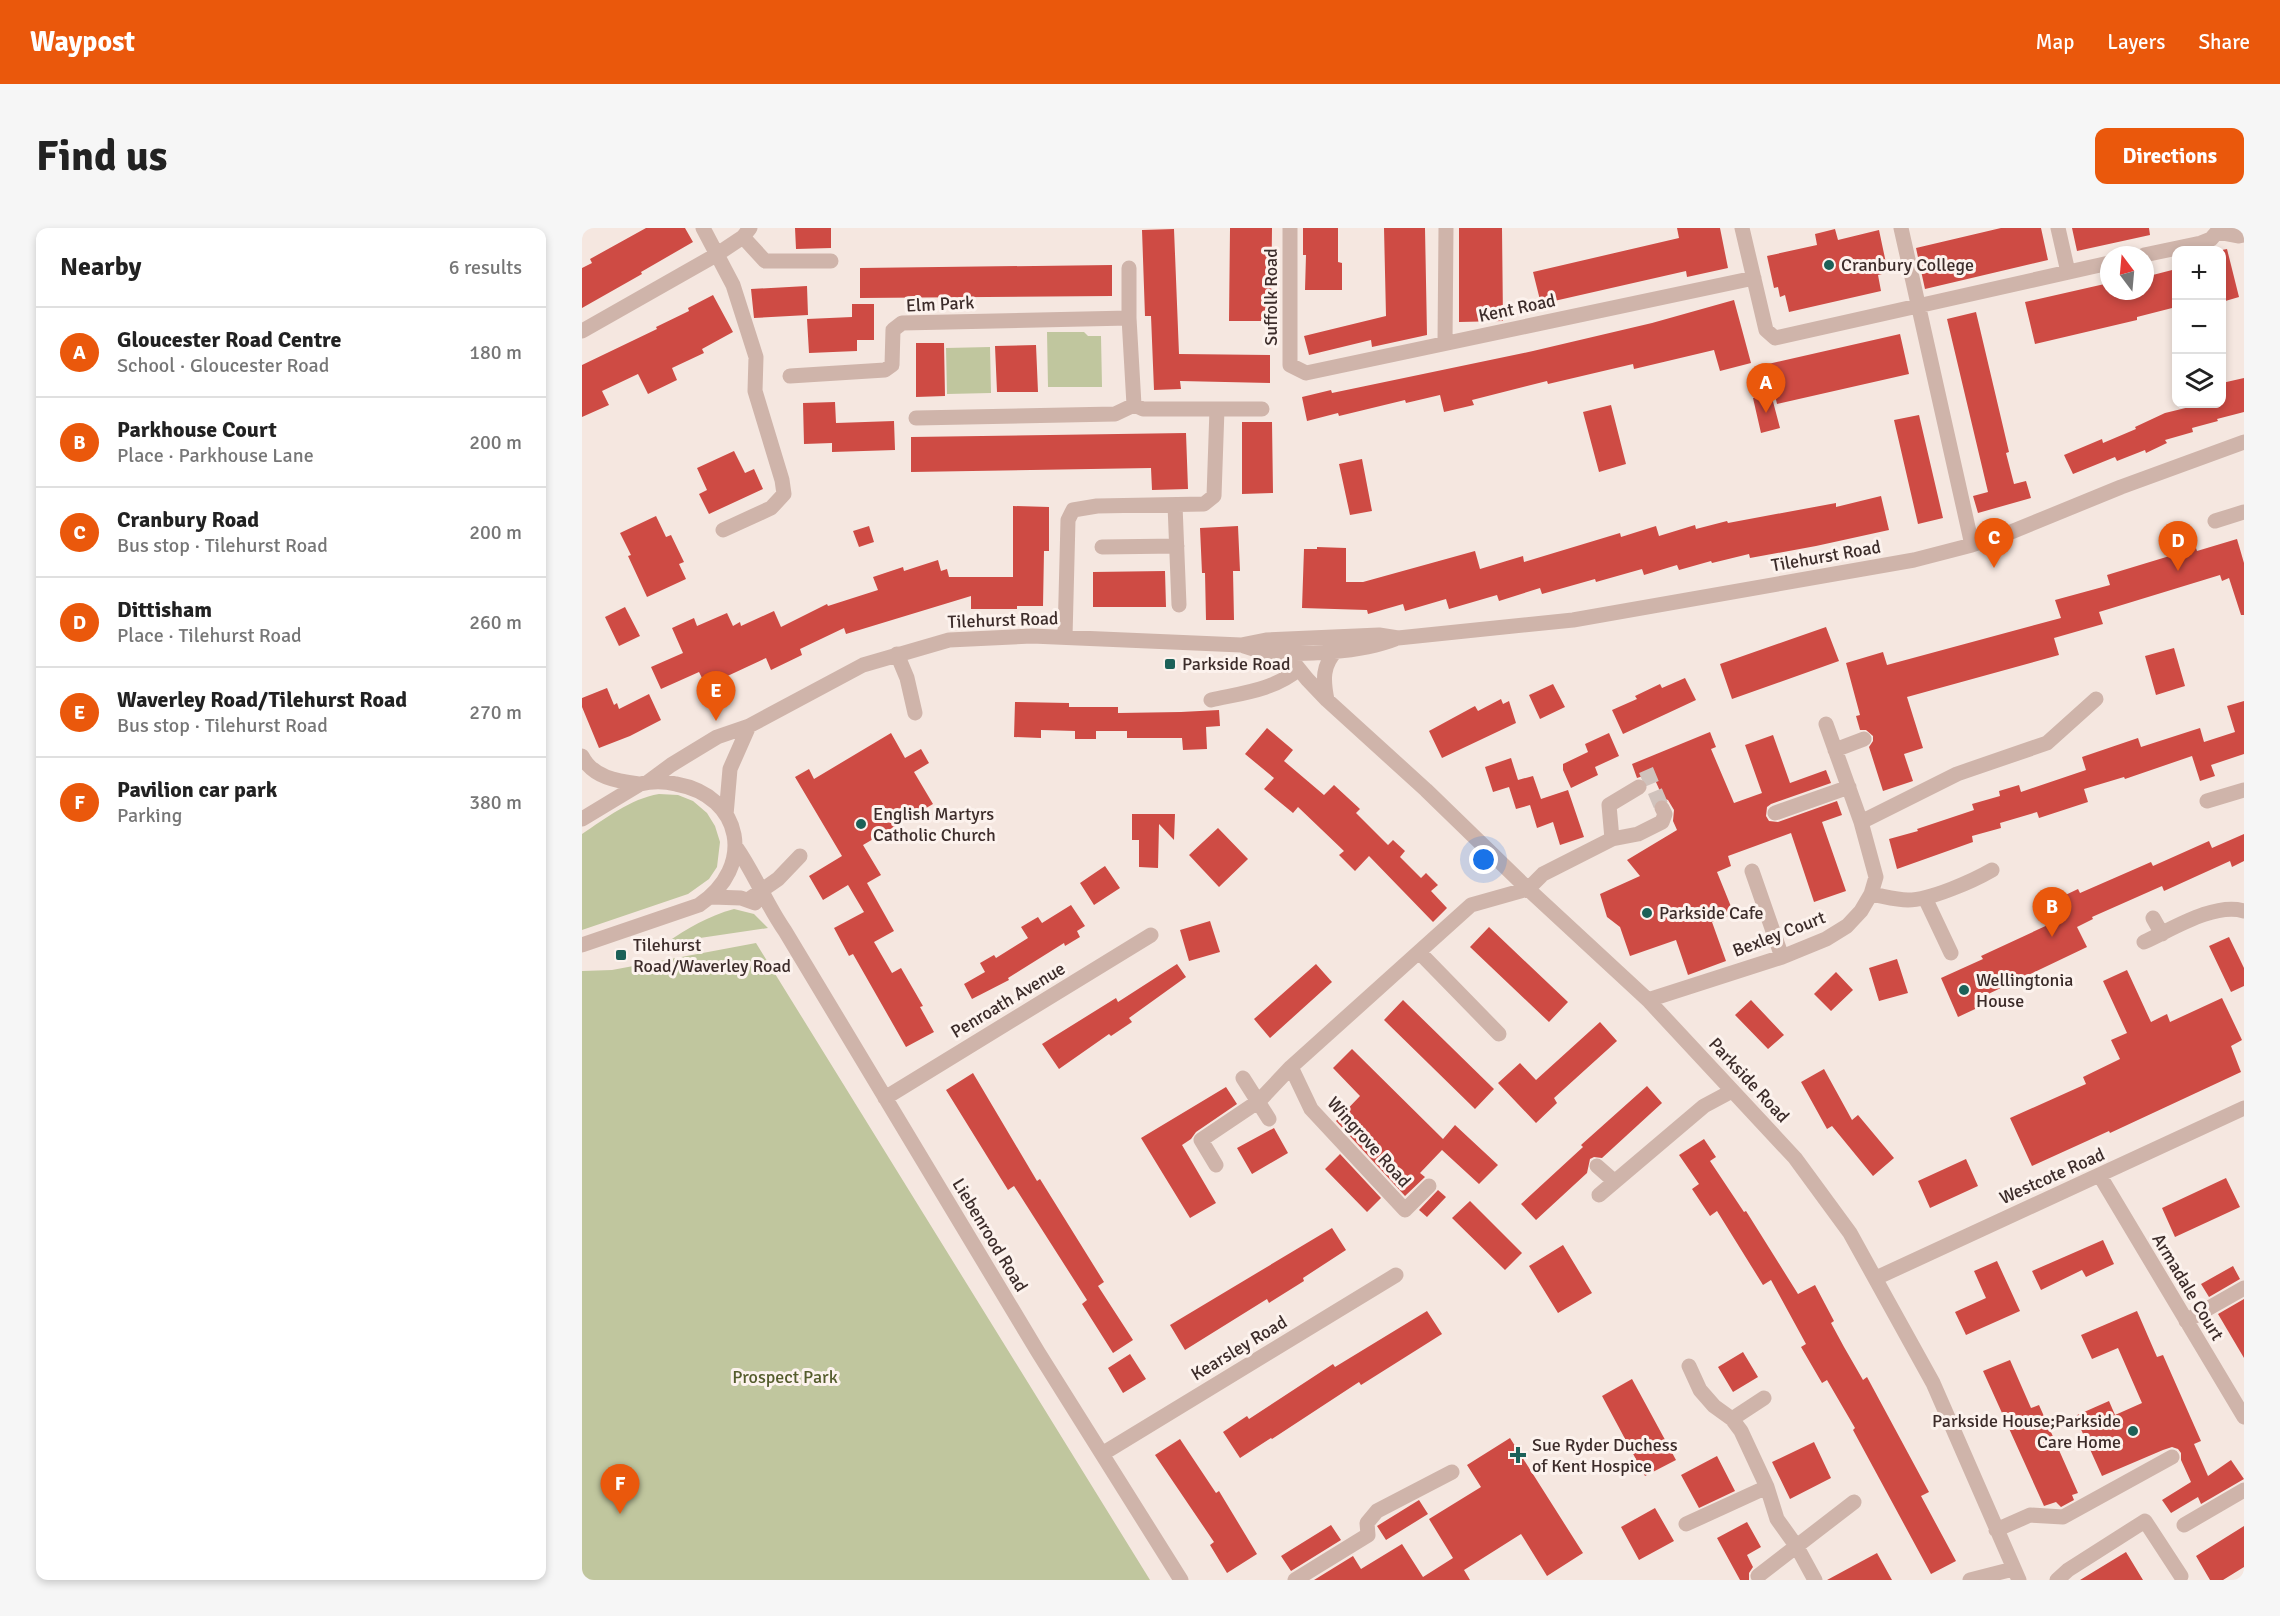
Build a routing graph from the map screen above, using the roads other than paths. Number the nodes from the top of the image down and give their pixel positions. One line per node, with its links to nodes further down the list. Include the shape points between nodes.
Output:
1 (703, 228): 11 (street)
2 (1290, 228): 21 (street, Suffolk Road)
3 (1446, 228): 20 (street)
4 (1742, 228): 16 (street)
5 (1901, 228): 17 (street)
6 (2058, 228): 15 (street)
7 (2217, 230): 9 (street); 10 (street, via 2211,239 2201,243)
8 (746, 232): 11 (street); 12 (street, via 765,261)
9 (2244, 235)
10 (2154, 253)
11 (716, 255): 19 (street); 31 (street, via 733,285 756,357 755,391 784,494 771,508)
12 (831, 261)
13 (2100, 265): 15 (street)
14 (1129, 268): 18 (street)
15 (2068, 272): 17 (street)
16 (1754, 278): 17 (street, via 1766,330 1775,338); 20 (street, Kent Road)
17 (1918, 304): 32 (street)
18 (1129, 318): 22 (street, Elm Park, via 902,323 893,330 892,365 885,370); 23 (street)
19 (582, 331)
20 (1445, 343): 21 (street, Kent Road, via 1306,373)
21 (1290, 365)
22 (790, 376)
23 (1134, 405): 24 (street, via 1143,409); 26 (street, via 1115,414)
24 (1217, 409): 25 (street); 28 (street, via 1214,496 1204,504)
25 (1262, 409)
26 (916, 418)
27 (2244, 442): 32 (street, Tilehurst Road)
28 (1175, 505): 33 (street); 36 (street, via 1073,510 1068,520)
29 (2244, 512): 30 (street)
30 (2215, 521)
31 (723, 530)
32 (1972, 545): 37 (street, Tilehurst Road, via 1889,565 1573,620)
33 (1177, 546): 34 (street); 35 (street)
34 (1102, 547)
35 (1179, 605)
36 (1065, 637): 38 (street, Tilehurst Road); 41 (street, Tilehurst Road, via 949,640)
37 (1398, 638): 38 (street, Tilehurst Road, via 1379,635 1266,640); 39 (street, Tilehurst Road, via 1377,646)
38 (1242, 645): 40 (street, Tilehurst Road)
39 (1337, 650): 40 (street, Tilehurst Road); 45 (street, via 1324,670)
40 (1286, 653): 42 (street, Parkside Road)
41 (897, 654): 46 (street); 48 (street, Tilehurst Road, via 863,665)
42 (1299, 669): 44 (street, via 1264,688); 45 (street, Parkside Road)
43 (2096, 699): 61 (street, via 2047,742 1957,774)
44 (1211, 700)
45 (1327, 700): 67 (street, Parkside Road)
46 (915, 713)
47 (1826, 724): 50 (street)
48 (749, 726): 52 (street, Tilehurst Road, via 717,737); 59 (street, via 730,769)
49 (1864, 739): 50 (street)
50 (1835, 750): 54 (street)
51 (584, 760): 52 (street, via 617,781)
52 (644, 783): 59 (street, via 670,782 702,791); 60 (street, Tilehurst Road)
53 (1639, 787): 62 (street, via 1609,805)
54 (1849, 787): 58 (street); 61 (street)
55 (2244, 790): 56 (street)
56 (2207, 801)
57 (1662, 808): 62 (street, via 1662,822 1638,834)
58 (1775, 813)
59 (726, 815): 63 (street, Liebenrood Road)
60 (582, 819)
61 (1861, 822): 69 (street, via 1876,877)
62 (1612, 839): 67 (street, via 1543,874)
63 (736, 847): 68 (street, Liebenrood Road); 70 (street, via 729,874)
64 (800, 856): 68 (street)
65 (1992, 870): 71 (street)
66 (1752, 871): 82 (street)
67 (1528, 889): 80 (street, via 1471,905); 83 (street, Parkside Road)
68 (761, 890): 72 (street); 73 (street, Liebenrood Road)
69 (1871, 894): 71 (street, via 1908,900); 82 (street, Bexley Court, via 1847,926)
70 (712, 897): 72 (street); 79 (street, via 683,912)
71 (1925, 898): 81 (street)
72 (748, 900): 73 (street)
73 (769, 909): 88 (street, Liebenrood Road)
74 (2244, 911): 76 (street, via 2214,911)
75 (2153, 918): 76 (street)
76 (2162, 934): 78 (street)
77 (1151, 935): 88 (street, Penroath Avenue)
78 (2144, 942)
79 (582, 945)
80 (1420, 953): 84 (street); 85 (street)
81 (1951, 953)
82 (1782, 957): 83 (street, Bexley Court)
83 (1648, 1000): 87 (street, Parkside Road)
84 (1499, 1034)
85 (1291, 1067): 89 (street); 96 (street, Wingrove Road, via 1311,1108 1405,1210)
86 (1242, 1078): 89 (street)
87 (1732, 1091): 95 (street, via 1704,1106); 99 (street, Parkside Road, via 1795,1158 1850,1233)
88 (885, 1098): 106 (street, Liebenrood Road)
89 (1258, 1101): 91 (street); 92 (street, via 1201,1140)
90 (2244, 1108): 94 (street, Westcote Road)
91 (1269, 1119)
92 (1216, 1165)
93 (1597, 1166): 95 (street)
94 (2100, 1176): 99 (street, Westcote Road); 101 (street, Armadale Court)
95 (1614, 1181): 97 (street)
96 (1429, 1186)
97 (1599, 1195)
98 (1396, 1275): 106 (street, Kearsley Road)
99 (1876, 1278): 114 (street, Parkside Road, via 1933,1383)
100 (2244, 1288): 101 (street)
101 (2186, 1321): 104 (street, Armadale Court)
102 (1689, 1366): 105 (street, via 1700,1390)
103 (1764, 1398): 105 (street)
104 (2244, 1417)
105 (1732, 1419): 109 (street)
106 (1102, 1454): 119 (street, Liebenrood Road)
107 (2172, 1457): 114 (street, via 2063,1517 2030,1515)
108 (1452, 1472): 120 (street, via 1377,1511 1367,1523 1368,1535)
109 (1767, 1487): 112 (street); 115 (street, via 1777,1519)
110 (2244, 1491): 113 (street)
111 (1854, 1503): 115 (street)
112 (1686, 1524)
113 (2184, 1525)
114 (1996, 1530): 116 (street, Parkside Road)
115 (1797, 1547): 117 (street); 121 (street)
116 (2016, 1574): 122 (street)
117 (1758, 1576)
118 (2181, 1576): 123 (street, via 2145,1521)
119 (1181, 1580)
120 (1295, 1580)
121 (1815, 1580)
122 (1970, 1580)
123 (2057, 1580)

